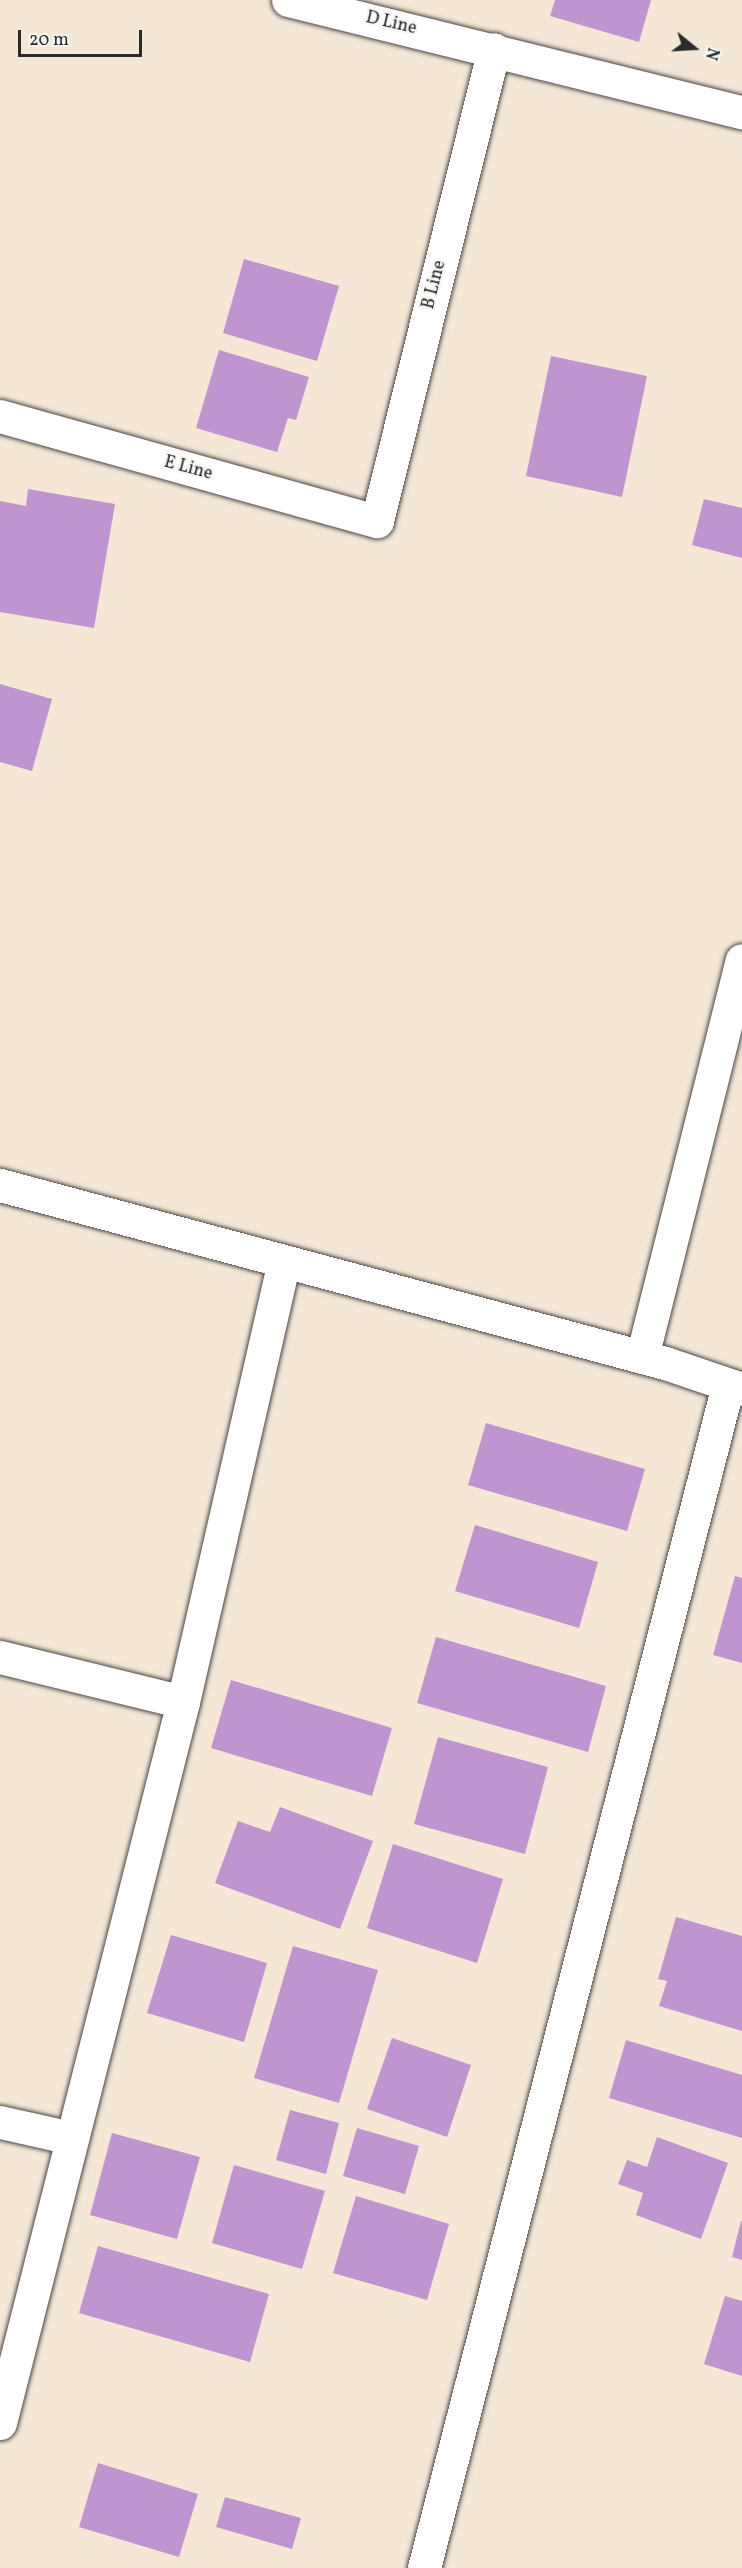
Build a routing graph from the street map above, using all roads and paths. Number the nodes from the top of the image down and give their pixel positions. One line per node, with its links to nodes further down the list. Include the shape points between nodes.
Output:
1 (288, 0): 2 (street, D Line)
2 (494, 49): 3 (street, D Line); 5 (street, B Line)
3 (742, 112)
4 (0, 416): 5 (street, E Line)
5 (377, 521)
6 (742, 960): 9 (street)
7 (0, 1185): 8 (street)
8 (284, 1262): 9 (street); 12 (street)
9 (642, 1357): 10 (street)
10 (735, 1387): 16 (street)
11 (0, 1657): 12 (street)
12 (183, 1702): 14 (street)
13 (0, 2122): 14 (street)
14 (72, 2138): 15 (street)
15 (0, 2423)
16 (424, 2568)

